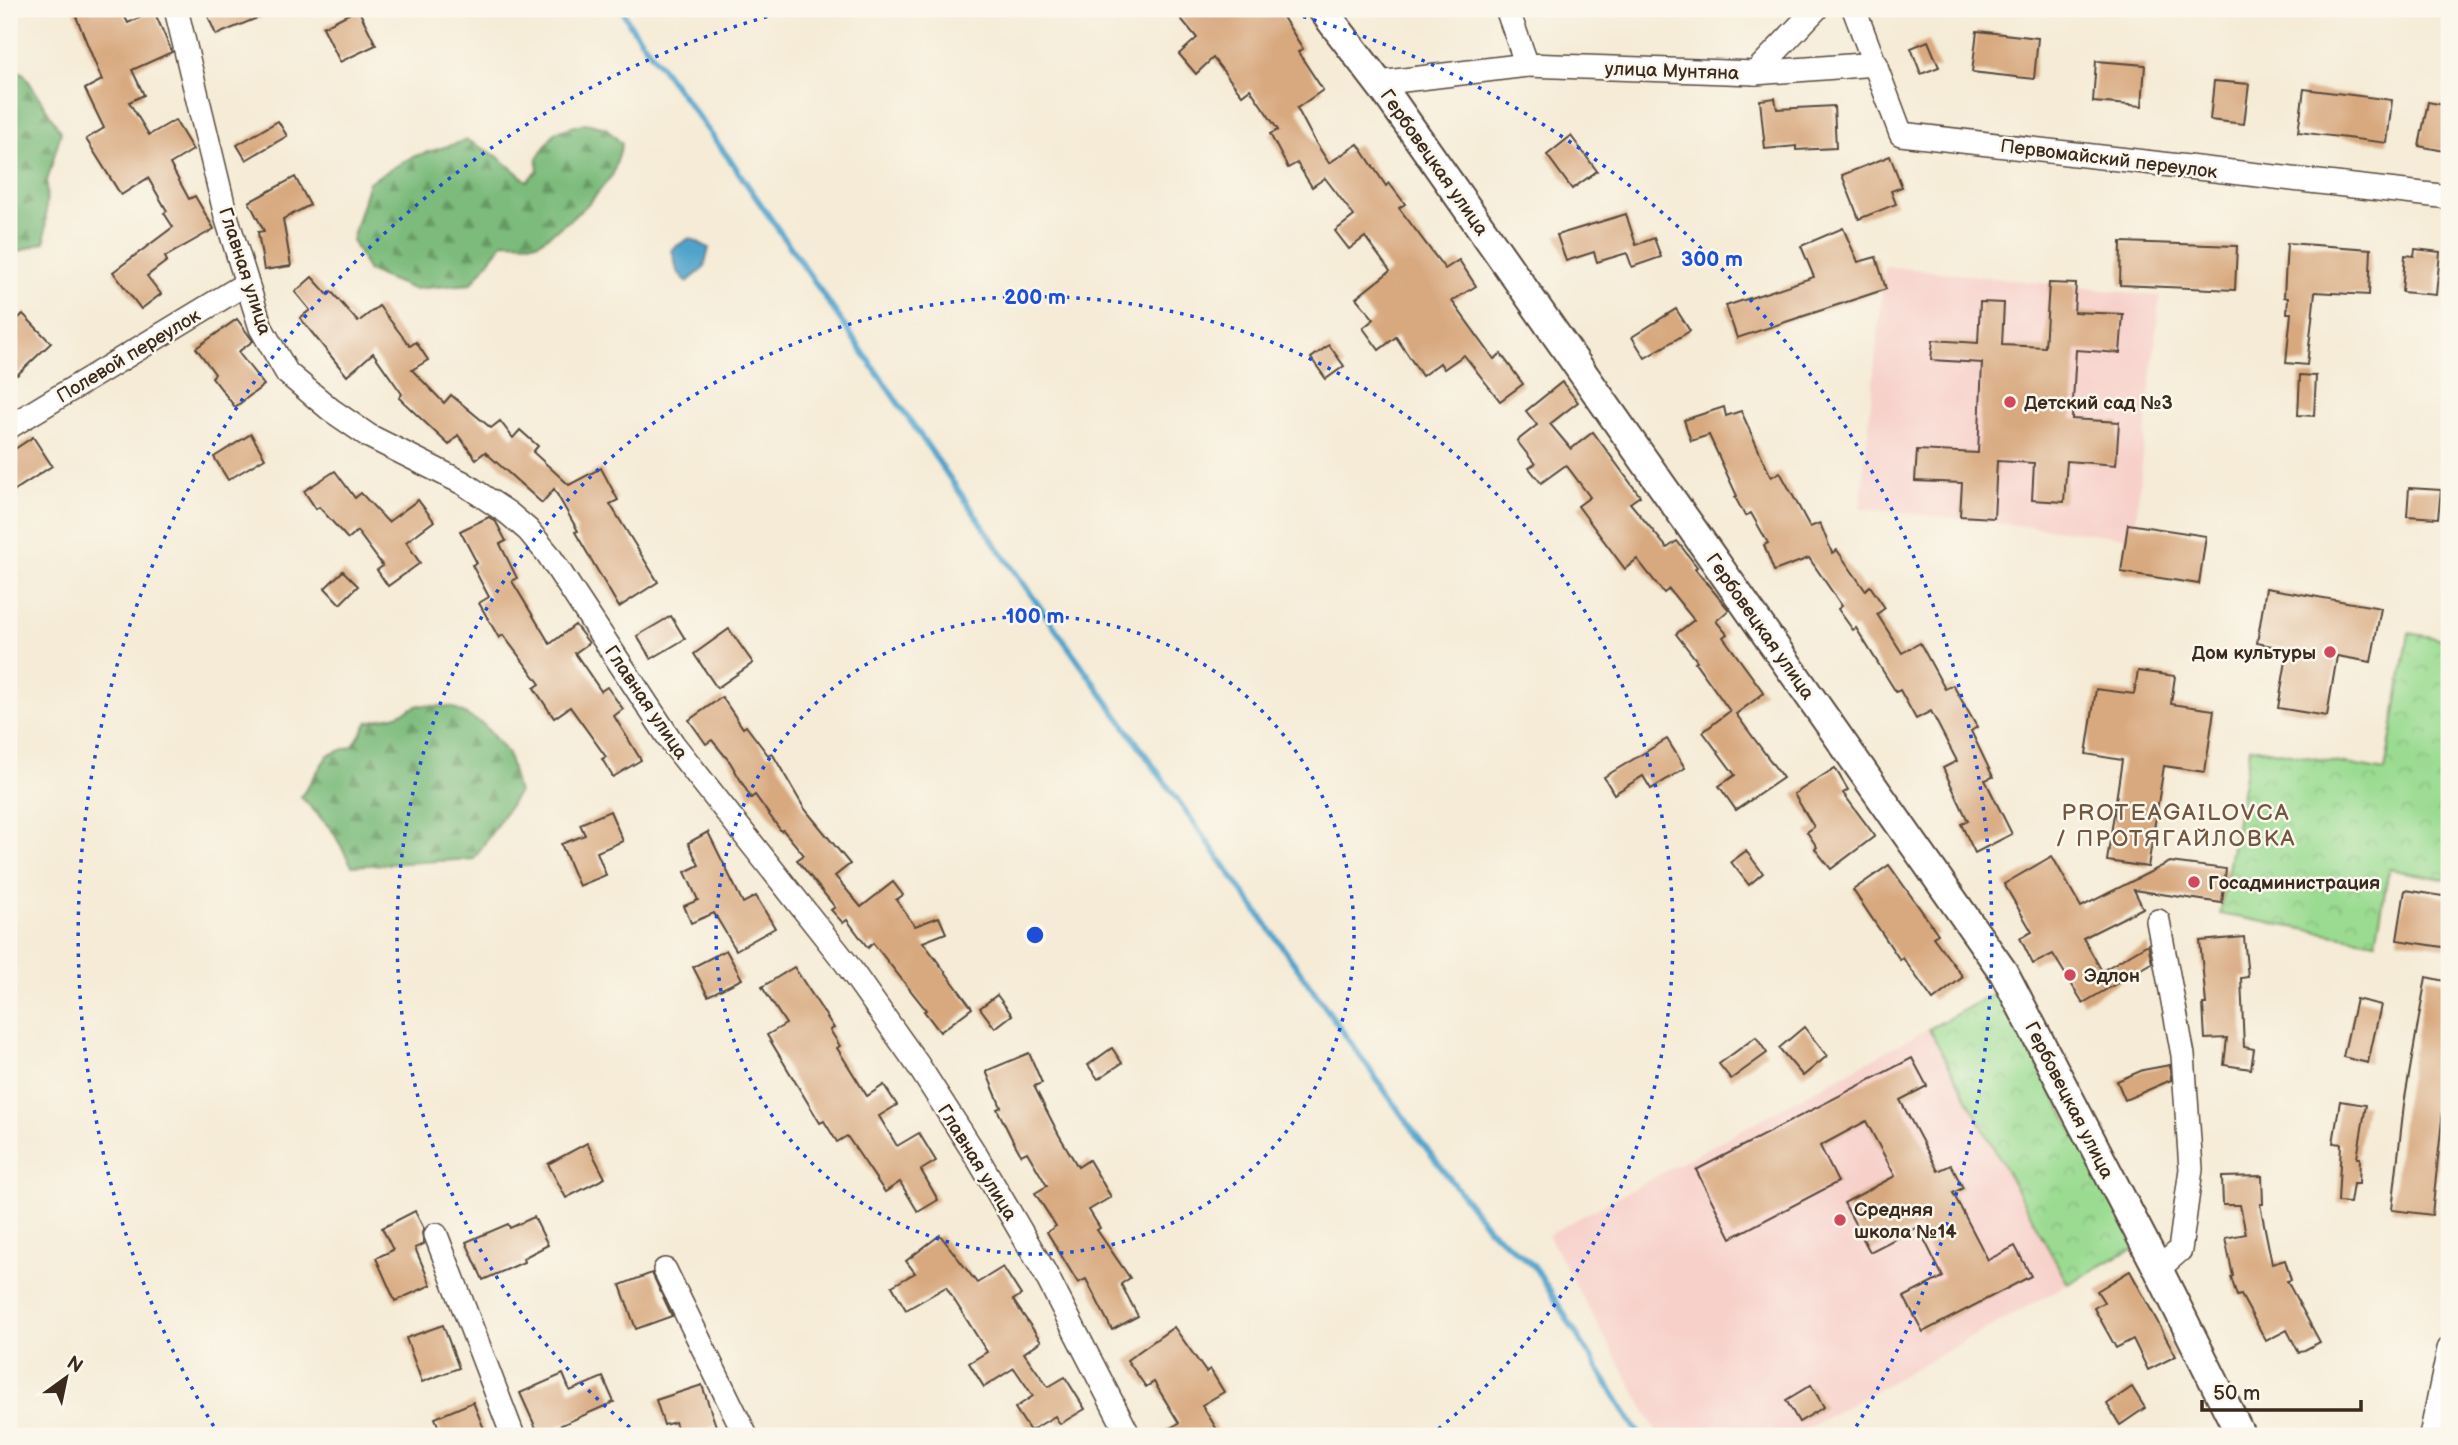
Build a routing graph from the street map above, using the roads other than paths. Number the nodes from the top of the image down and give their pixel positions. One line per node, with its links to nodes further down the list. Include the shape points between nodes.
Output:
1 (176, 9): 11 (street, Главная улица, via 226,216)
2 (1322, 9): 9 (street, Гербовецкая улица)
3 (1507, 9): 7 (street)
4 (1816, 9): 8 (street)
5 (1854, 9): 6 (street, Первомайский переулок)
6 (1876, 64): 8 (street, улица Мунтяна); 10 (street, Первомайский переулок, via 1901,134)
7 (1527, 65): 8 (street, улица Мунтяна); 9 (street, улица Мунтяна)
8 (1755, 73)
9 (1379, 83): 16 (street, Гербовецкая улица, via 2004,973)
10 (2449, 197)
11 (247, 283): 12 (street, Полевой переулок); 20 (street, Главная улица, via 261,328 287,373 369,436 463,483 508,513 548,554 673,744 846,964 918,1065 1044,1270)
12 (9, 427)
13 (2158, 921): 16 (street, via 2183,1055 2191,1169 2179,1250)
14 (436, 1235): 18 (street)
15 (664, 1269): 19 (street)
16 (2158, 1269): 21 (street, Гербовецкая улица)
17 (2449, 1349): 22 (street)
18 (513, 1436)
19 (746, 1436)
20 (1129, 1436)
21 (2242, 1436)
22 (2431, 1436)

